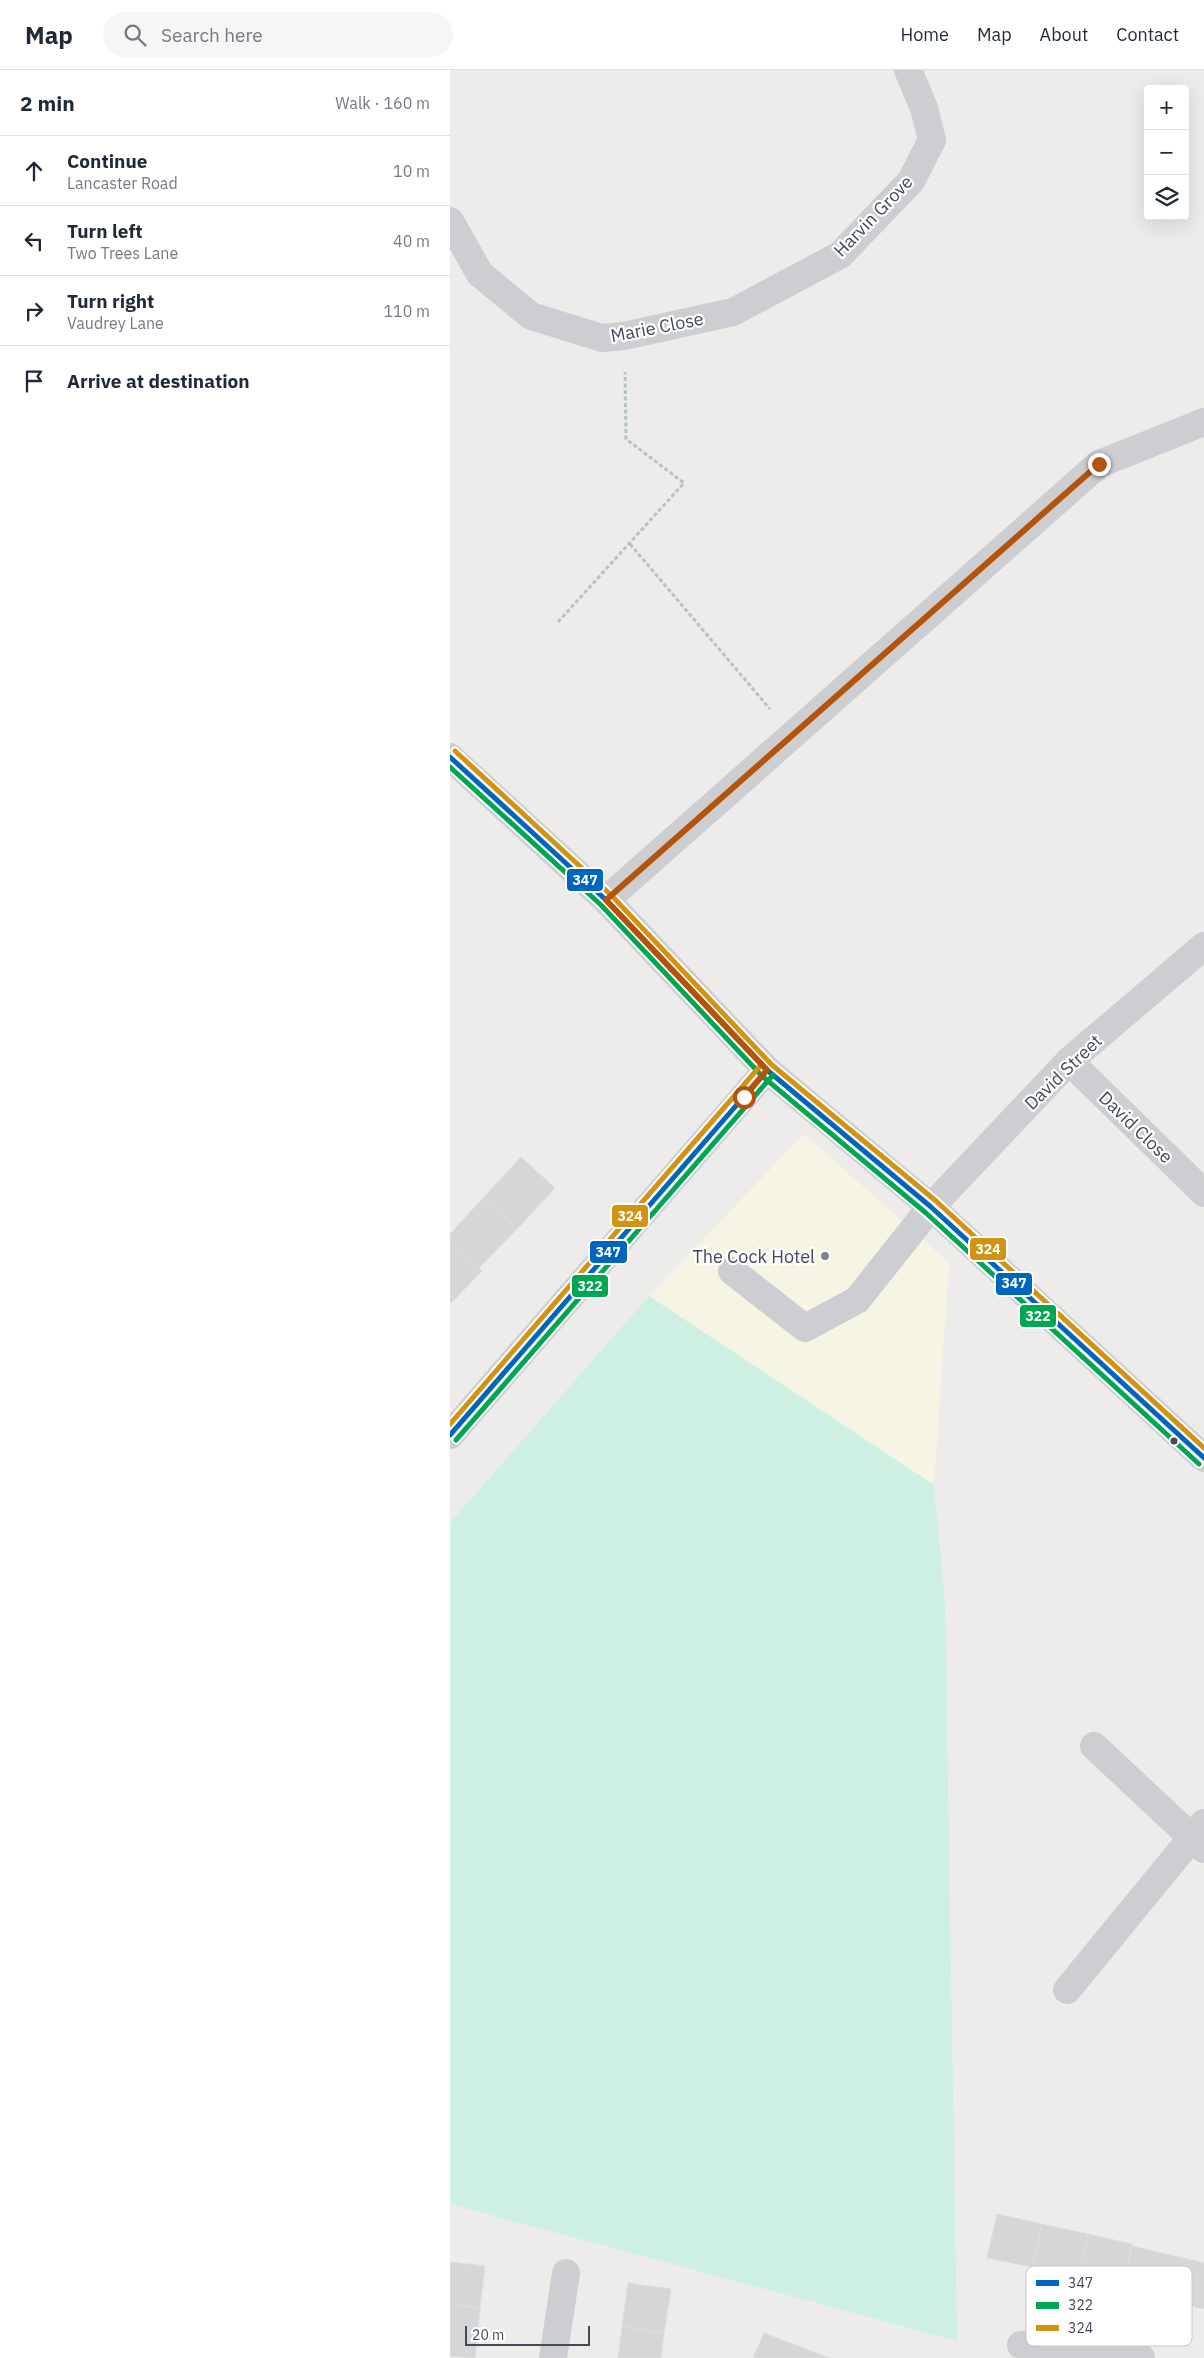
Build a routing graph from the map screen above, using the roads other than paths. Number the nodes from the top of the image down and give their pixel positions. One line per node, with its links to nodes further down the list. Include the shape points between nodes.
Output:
1 (908, 70): 3 (street, Harvin Grove, via 924,108 932,140 911,181 840,255)
2 (450, 221): 3 (street, Marie Close, via 480,274 531,316 602,338)
3 (733, 312)
4 (1204, 422): 6 (street, via 1099,464)
5 (450, 757): 6 (street)
6 (606, 900): 9 (street)
7 (1204, 946): 8 (street, David Street)
8 (1069, 1061): 10 (street, David Close); 11 (street, David Street)
9 (767, 1070): 11 (street); 13 (street)
10 (1204, 1193)
11 (931, 1207): 12 (street, David Street, via 857,1300 805,1328); 14 (street)
12 (732, 1271)
13 (450, 1435)
14 (1204, 1458)
15 (1094, 1746): 16 (street)
16 (1200, 1836): 17 (street)
17 (1067, 1990)
18 (566, 2273): 22 (street)
19 (1021, 2345): 20 (street)
20 (1026, 2345)
21 (1034, 2346): 23 (street, via 1134,2354)
22 (553, 2358)
23 (1141, 2358)

